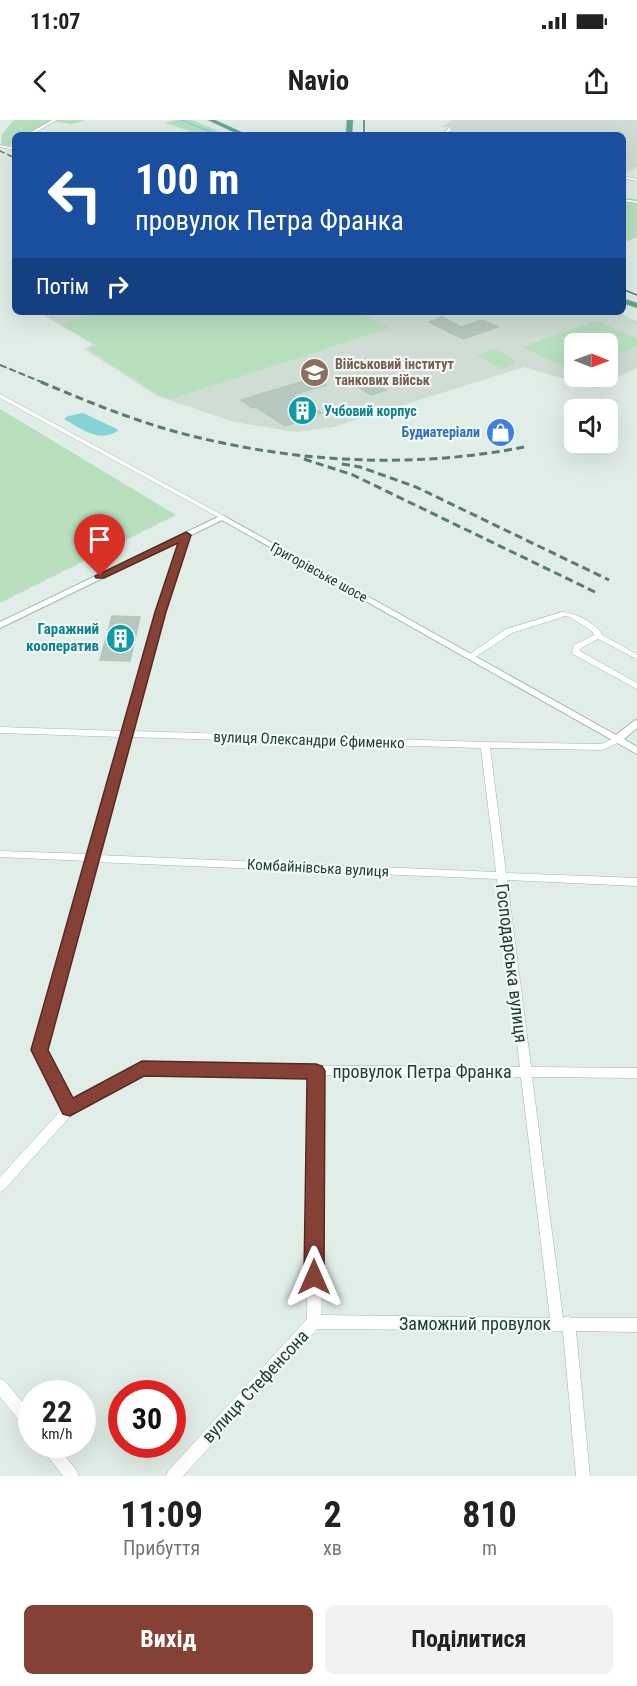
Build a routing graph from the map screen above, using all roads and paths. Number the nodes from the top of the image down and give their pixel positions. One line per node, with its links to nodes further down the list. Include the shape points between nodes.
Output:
1 (55, 120): 4 (street)
2 (211, 120): 5 (main road)
3 (450, 129): 6 (street)
4 (33, 132)
5 (238, 132)
6 (446, 132)
7 (0, 396): 8 (street, Григорівське шосе)
8 (222, 517): 9 (street); 12 (street, Григорівське шосе)
9 (186, 535): 10 (street); 17 (street)
10 (0, 625)
11 (598, 636): 12 (street, via 597,631 565,614 509,630); 13 (street); 14 (street, via 577,647 576,652)
12 (471, 656): 18 (street, Григорівське шосе)
13 (637, 657)
14 (637, 686)
15 (637, 723): 18 (street)
16 (0, 730): 17 (street, вулиця Олександри Єфименко)
17 (126, 734): 19 (street, вулиця Олександри Єфименко); 22 (street)
18 (617, 740): 19 (street, вулиця Олександри Єфименко, via 602,747); 20 (street, Григорівське шосе)
19 (484, 745): 23 (street, Господарська вулиця)
20 (637, 751)
21 (0, 854): 22 (street, Комбайнівська вулиця)
22 (94, 857): 23 (street, Комбайнівська вулиця); 28 (street, via 39,1050)
23 (501, 877): 24 (street, Комбайнівська вулиця); 26 (street, Господарська вулиця)
24 (637, 882)
25 (316, 1071): 26 (street, провулок Петра Франка); 28 (street, провулок Петра Франка, via 142,1069); 30 (street, вулиця Стефенсона)
26 (526, 1071): 27 (street, провулок Петра Франка); 31 (street, Господарська вулиця)
27 (637, 1073)
28 (70, 1108): 29 (street, провулок Петра Франка)
29 (0, 1186)
30 (314, 1322): 31 (street, Заможний провулок); 37 (street, вулиця Стефенсона)
31 (563, 1323): 32 (street, Заможний провулок); 38 (street, Господарська вулиця)
32 (637, 1325)
33 (0, 1386): 34 (street)
34 (18, 1408)
35 (58, 1458): 36 (street)
36 (72, 1476)
37 (173, 1476)
38 (583, 1476)

